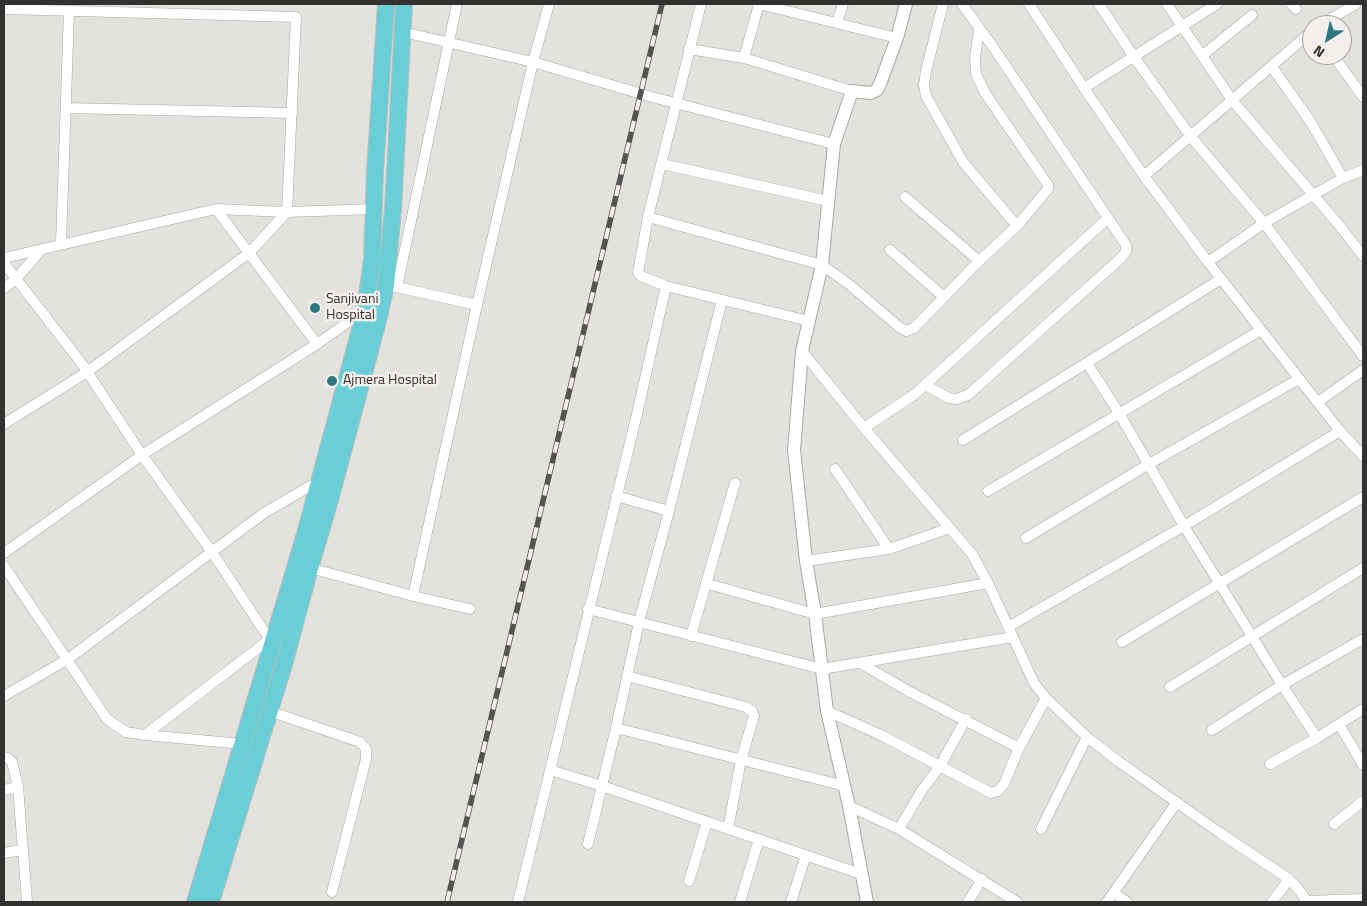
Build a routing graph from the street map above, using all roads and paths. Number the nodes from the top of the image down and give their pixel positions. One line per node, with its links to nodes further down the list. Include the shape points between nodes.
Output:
1 (386, 4): 53 (main road)
2 (404, 4): 25 (main road)
3 (457, 4): 28 (street)
4 (549, 4): 33 (street)
5 (701, 4): 29 (street)
6 (759, 4): 22 (street); 32 (street)
7 (842, 4): 22 (street)
8 (906, 4): 26 (street)
9 (943, 4): 58 (street, via 926,71 926,96 963,162)
10 (962, 4): 24 (street)
11 (1029, 4): 36 (street)
12 (1099, 4): 31 (street)
13 (1167, 4): 23 (street)
14 (1217, 4): 23 (street)
15 (1349, 5): 21 (street)
16 (18, 7): 18 (street); 19 (street)
17 (153, 8): 19 (street); 42 (street, via 296,16)
18 (4, 9)
19 (69, 11): 41 (street)
20 (1252, 15): 30 (street)
21 (1334, 15)
22 (837, 22): 26 (street)
23 (1182, 26): 30 (street); 31 (street)
24 (978, 29): 56 (street); 58 (street, via 976,74 985,93 1048,185 1046,192)
25 (403, 32): 28 (street); 71 (main road)
26 (897, 38): 37 (street, via 877,90 871,93)
27 (1302, 40): 35 (street)
28 (448, 42): 33 (street); 71 (street)
29 (689, 49): 32 (street); 40 (street)
30 (1202, 55): 39 (street)
31 (1134, 57): 36 (street); 43 (street)
32 (744, 58): 37 (street)
33 (533, 62): 40 (street); 76 (street)
34 (1339, 65): 38 (street)
35 (1272, 67): 39 (street); 48 (street, via 1310,121)
36 (1084, 88): 47 (street)
37 (852, 91): 44 (street)
38 (1363, 97)
39 (1232, 100): 43 (street); 49 (street)
40 (675, 103): 44 (street); 45 (street)
41 (66, 108): 42 (street); 59 (street)
42 (292, 113): 54 (street)
43 (1191, 137): 47 (street); 57 (street)
44 (834, 144): 51 (street)
45 (662, 164): 51 (street); 55 (street)
46 (1363, 170): 48 (street)
47 (1144, 176): 66 (street)
48 (1343, 178): 49 (street)
49 (1313, 195): 57 (street); 63 (street)
50 (905, 197): 65 (street)
51 (828, 201): 68 (street)
52 (216, 209): 54 (street); 59 (street); 62 (street)
53 (375, 209): 54 (street); 77 (main road)
54 (287, 212): 62 (street)
55 (648, 217): 68 (street); 72 (street, via 638,273)
56 (1108, 219): 87 (street); 87 (street, via 1126,245 1126,252 1121,258 968,395 949,398)
57 (1264, 223): 66 (street); 82 (street)
58 (1017, 226): 65 (street)
59 (61, 244): 60 (street)
60 (42, 249): 64 (street); 69 (street)
61 (890, 250): 74 (street)
62 (249, 253): 80 (street); 85 (street)
63 (1363, 256)
64 (4, 258)
65 (979, 261): 74 (street)
66 (1208, 262): 70 (street)
67 (4, 263): 69 (street)
68 (827, 268): 74 (street, via 906,331 914,328); 78 (street)
69 (16, 279): 73 (street); 85 (street)
70 (1221, 279): 79 (street); 83 (street)
71 (392, 286): 76 (street); 112 (main road, via 378,321)
72 (666, 286): 75 (street); 101 (street)
73 (4, 288)
74 (944, 297)
75 (722, 300): 78 (street); 103 (street)
76 (477, 305): 117 (street)
77 (365, 311): 80 (street); 98 (main road)
78 (809, 321): 81 (street)
79 (1261, 330): 86 (street); 89 (street)
80 (317, 344): 94 (street)
81 (802, 351): 91 (street); 110 (street, via 794,450)
82 (1363, 356)
83 (1087, 363): 89 (street); 93 (street)
84 (1363, 370): 88 (street)
85 (87, 372): 90 (street); 94 (street)
86 (1299, 379): 88 (street); 96 (street)
87 (925, 386): 91 (street)
88 (1318, 402): 92 (street)
89 (1119, 413): 96 (street); 100 (street)
90 (4, 424)
91 (864, 428): 105 (street)
92 (1340, 431): 95 (street); 104 (street)
93 (963, 440)
94 (142, 455): 108 (street); 109 (street)
95 (1363, 456)
96 (1149, 464): 104 (street); 106 (street)
97 (835, 469): 107 (street)
98 (319, 481): 109 (street, via 264,513); 127 (main road)
99 (735, 483): 115 (street)
100 (988, 490)
101 (616, 496): 103 (street); 119 (street)
102 (1363, 497): 116 (street)
103 (669, 511): 121 (street)
104 (1184, 526): 116 (street); 122 (street)
105 (950, 528): 107 (street); 114 (street, via 972,554)
106 (1026, 538)
107 (888, 549): 110 (street)
108 (4, 552)
109 (212, 552): 127 (street); 129 (street)
110 (806, 561): 120 (street)
111 (4, 566): 129 (street)
112 (310, 568): 117 (street); 138 (main road)
113 (1363, 568): 124 (street)
114 (988, 583): 120 (street); 122 (street)
115 (708, 584): 120 (street); 123 (street)
116 (1220, 584): 124 (street); 128 (street)
117 (413, 596): 118 (street)
118 (470, 609)
119 (588, 609): 121 (street); 154 (street)
120 (816, 614): 131 (street)
121 (639, 622): 123 (street); 132 (street)
122 (1008, 627): 125 (street)
123 (692, 636): 131 (street)
124 (1252, 636): 133 (street); 134 (street)
125 (1013, 637): 130 (street); 136 (street, via 1034,683)
126 (1363, 639): 133 (street)
127 (271, 641): 144 (street); 147 (main road)
128 (1122, 642)
129 (68, 659): 135 (street); 144 (street, via 107,719 126,732)
130 (860, 663): 131 (street); 140 (street)
131 (822, 669): 139 (street)
132 (627, 676): 142 (street); 150 (street, via 752,711 754,716)
133 (1282, 685): 143 (street); 146 (street)
134 (1170, 687)
135 (4, 696)
136 (1046, 698): 145 (street); 148 (street)
137 (1363, 709): 141 (street)
138 (269, 711): 176 (street, via 360,742 366,749); 181 (main road)
139 (826, 711): 153 (street); 156 (street)
140 (966, 719): 148 (street); 153 (street)
141 (1339, 724): 146 (street); 152 (street)
142 (616, 728): 150 (street); 155 (street)
143 (1212, 730)
144 (145, 736): 147 (street)
145 (1087, 737): 160 (street); 166 (street)
146 (1317, 738): 151 (street)
147 (242, 744): 180 (main road)
148 (1019, 748): 153 (street, via 1004,784 990,794)
149 (4, 756): 157 (street, via 12,762)
150 (741, 760): 156 (street); 164 (street)
151 (1270, 764)
152 (1363, 765)
153 (940, 766): 165 (street)
154 (550, 770): 155 (street); 182 (street)
155 (602, 786): 162 (street); 168 (street)
156 (845, 786): 161 (street)
157 (18, 787): 158 (street); 169 (street)
158 (4, 790)
159 (1363, 801): 163 (street)
160 (1177, 802): 174 (street); 177 (street)
161 (849, 806): 165 (street); 172 (street)
162 (707, 822): 164 (street); 175 (street)
163 (1334, 824)
164 (728, 829): 167 (street)
165 (899, 829): 173 (street)
166 (1041, 829)
167 (759, 839): 171 (street); 183 (street)
168 (588, 844)
169 (23, 850): 170 (street); 179 (street)
170 (4, 853)
171 (806, 855): 172 (street); 184 (street)
172 (860, 874): 185 (street)
173 (982, 879): 186 (street); 187 (street)
174 (1288, 879): 190 (street); 191 (street)
175 (689, 881)
176 (332, 892)
177 (1114, 893): 188 (street); 189 (street)
178 (1363, 898): 191 (street)
179 (28, 902)
180 (195, 902)
181 (211, 902)
182 (518, 902)
183 (740, 902)
184 (792, 902)
185 (867, 902)
186 (968, 902)
187 (1017, 902)
188 (1107, 902)
189 (1127, 902)
190 (1272, 902)
191 (1307, 902)

